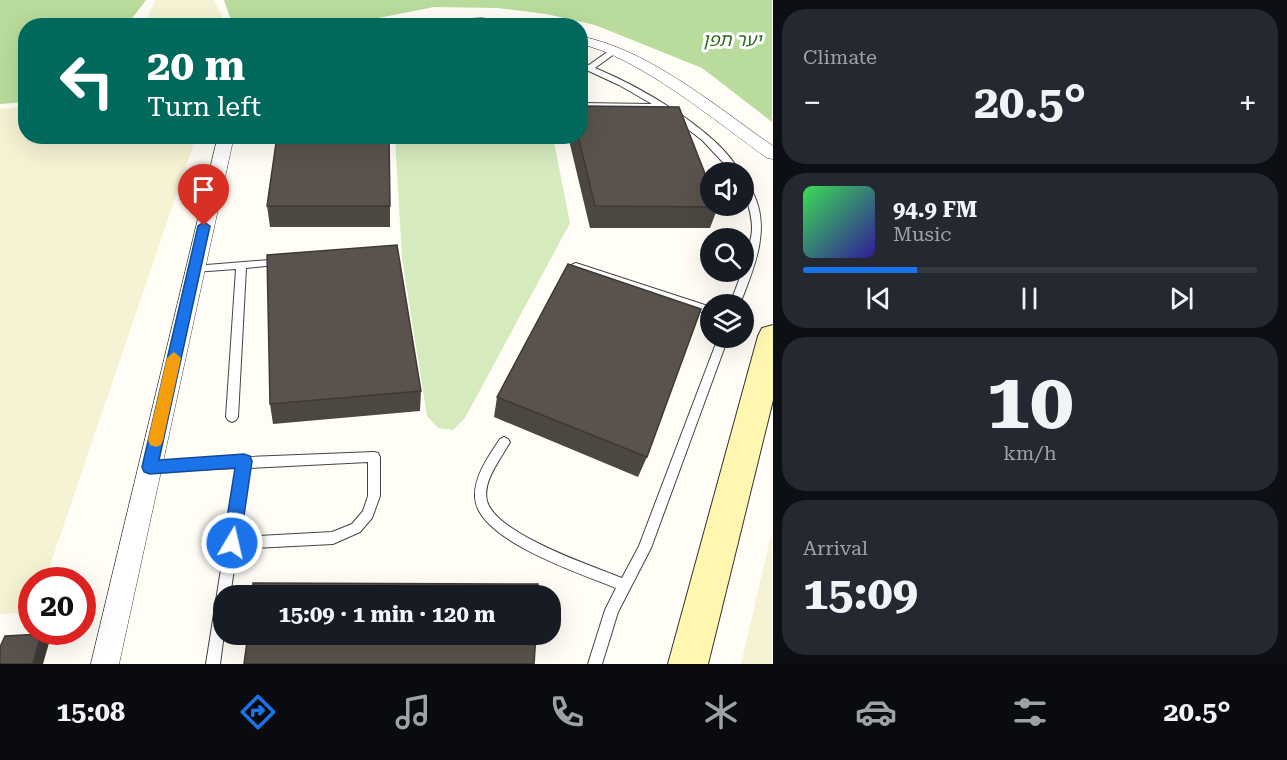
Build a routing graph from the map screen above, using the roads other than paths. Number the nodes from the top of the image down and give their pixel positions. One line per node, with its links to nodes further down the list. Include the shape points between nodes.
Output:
1 (588, 43): 2 (street)
2 (614, 52): 3 (lane); 6 (street, via 651,69)
3 (590, 68): 5 (lane)
4 (588, 105): 5 (lane)
5 (660, 106): 10 (lane, via 712,145)
6 (726, 122): 7 (street); 9 (street)
7 (772, 136)
8 (224, 144): 15 (street)
9 (772, 154)
10 (727, 162)
11 (754, 206): 16 (lane, via 758,232)
12 (287, 261): 13 (lane)
13 (241, 265): 15 (lane); 21 (lane)
14 (576, 266): 17 (lane)
15 (194, 269): 24 (street)
16 (739, 294)
17 (700, 306)
18 (772, 336): 20 (street)
19 (719, 348): 26 (lane, via 645,548)
20 (766, 376): 30 (street)
21 (232, 417)
22 (504, 442): 26 (lane, via 482,487 481,502 486,515 521,541)
23 (244, 461): 24 (lane); 25 (lane); 25 (lane, via 374,457 374,496 363,521 346,534)
24 (150, 467): 27 (street)
25 (232, 543): 28 (lane)
26 (624, 585): 29 (lane)
27 (105, 664)
28 (213, 664)
29 (595, 664)
30 (688, 664)

